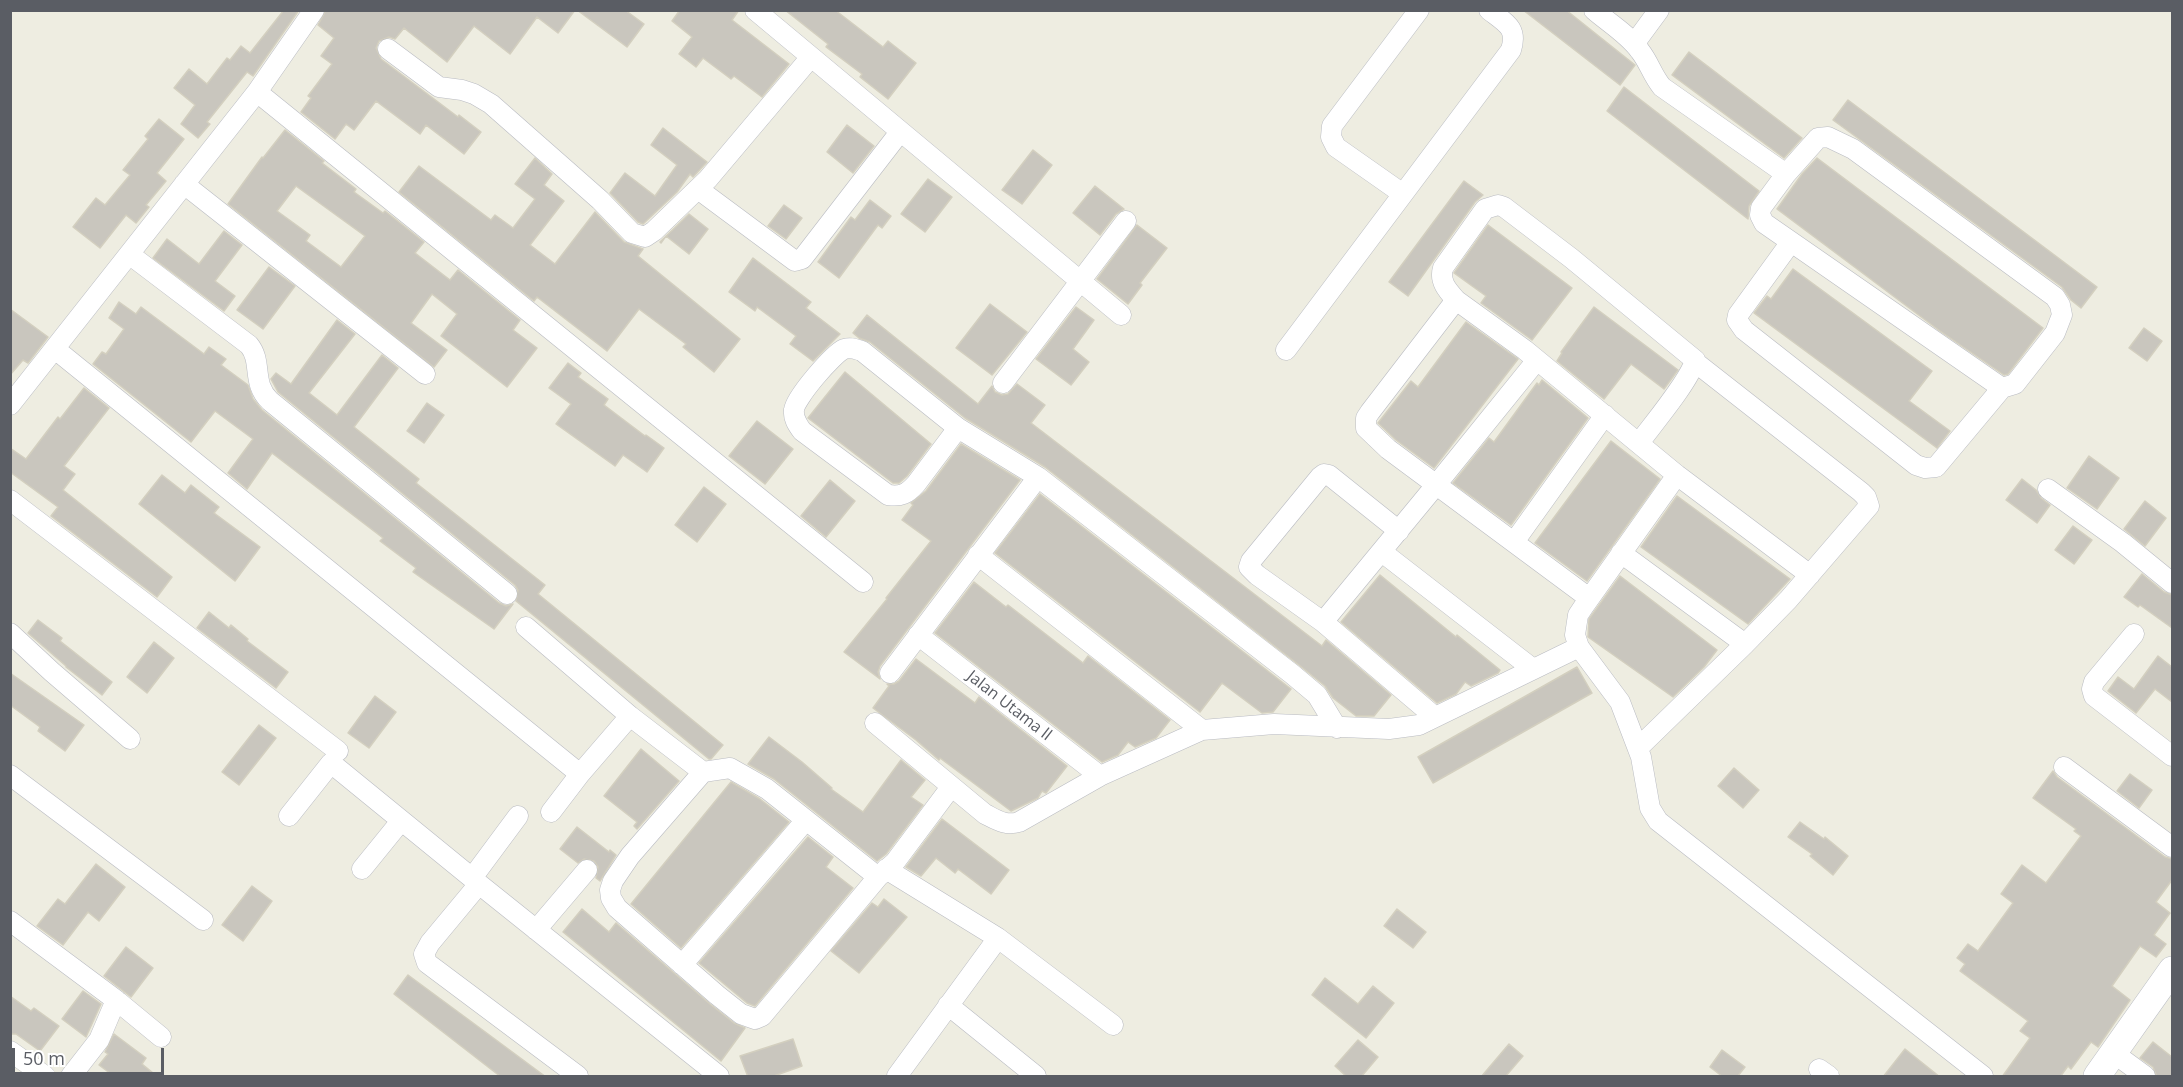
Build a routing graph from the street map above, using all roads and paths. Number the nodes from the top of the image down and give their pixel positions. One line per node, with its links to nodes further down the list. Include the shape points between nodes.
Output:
1 (314, 10): 10 (street)
2 (755, 10): 9 (street)
3 (1419, 10): 15 (street, via 1332,126 1331,137 1336,147)
4 (1489, 10): 15 (street, via 1513,33 1511,50)
5 (1594, 10): 7 (street)
6 (1659, 10): 7 (street)
7 (1634, 44): 12 (street, via 1662,87)
8 (388, 49): 14 (street, via 439,87 468,92 490,104 640,237 650,235)
9 (811, 57): 11 (street); 14 (street)
10 (257, 92): 13 (street); 44 (street)
11 (900, 132): 14 (street, via 802,259 795,261); 19 (street)
12 (1786, 174): 17 (street, via 1760,215 1764,223); 28 (street, via 1818,138 1835,139 2055,297 2061,315 2055,333 2014,384)
13 (184, 184): 18 (street); 26 (street)
14 (698, 189)
15 (1403, 194): 23 (street)
16 (1126, 221): 19 (street)
17 (1791, 242): 28 (street); 28 (street, via 1737,320 1744,330 1916,465 1936,467)
18 (129, 254): 22 (street); 46 (street, via 249,345 254,351 262,393)
19 (1080, 282): 21 (street); 27 (street)
20 (1456, 300): 24 (street); 25 (street, via 1443,283 1443,268 1485,209 1501,205 1580,265); 35 (street, via 1370,412 1365,424 1372,436)
21 (1121, 315)
22 (55, 349): 29 (street); 68 (street)
23 (1286, 350)
24 (1536, 360): 30 (street); 35 (street)
25 (1695, 362): 32 (street); 43 (street, via 1866,497 1869,506)
26 (425, 374)
27 (1003, 383)
28 (2002, 388)
29 (10, 405)
30 (1605, 415): 32 (street); 39 (street)
31 (958, 428): 31 (street, via 916,484 899,497 888,495 802,430 794,417 794,407 802,392 839,352 851,348 862,351); 34 (street)
32 (1639, 443): 33 (street)
33 (1677, 475): 41 (street); 43 (street)
34 (1038, 477): 42 (street); 60 (street, via 1317,695)
35 (1437, 486): 38 (street); 39 (street)
36 (2048, 489): 45 (street)
37 (10, 500): 64 (street)
38 (1399, 531): 40 (street); 48 (street, via 1329,475 1324,474 1313,486 1249,567)
39 (1514, 542): 47 (street)
40 (1382, 552): 48 (street); 55 (street)
41 (1622, 553): 47 (street); 53 (street)
42 (978, 555): 52 (street); 61 (street)
43 (1810, 575): 53 (street)
44 (863, 582)
45 (2172, 583)
46 (507, 594)
47 (1589, 598): 54 (street, via 1578,615 1575,635)
48 (1323, 622): 58 (street)
49 (526, 627): 57 (street)
50 (10, 633): 62 (street)
51 (2134, 634): 65 (street, via 2094,682 2094,696)
52 (918, 635): 56 (street); 70 (street, Jalan Utama ll)
53 (1745, 644): 63 (street)
54 (1579, 647): 55 (street); 63 (street, via 1620,702)
55 (1533, 669): 58 (street)
56 (890, 673)
57 (630, 716): 67 (street); 68 (street)
58 (1435, 717): 60 (street, via 1419,725 1389,729)
59 (875, 723): 71 (street)
60 (1337, 728): 61 (street, via 1274,724)
61 (1202, 730): 70 (street)
62 (130, 739)
63 (1638, 748): 100 (street, via 1650,808 1658,821)
64 (338, 751)
65 (2172, 756)
66 (2064, 767): 77 (street)
67 (704, 772): 75 (street, via 730,768 767,789); 86 (street, via 630,856 610,890 617,908)
68 (580, 774): 72 (street)
69 (10, 775): 82 (street)
70 (1100, 776): 71 (street, via 1011,824 985,814)
71 (951, 787): 80 (street, via 902,853)
72 (551, 812)
73 (289, 816): 76 (street, via 331,763)
74 (518, 816): 81 (street)
75 (806, 820): 80 (street); 86 (street)
76 (401, 821): 78 (street); 81 (street)
77 (2172, 848)
78 (362, 869)
79 (587, 870): 84 (street)
80 (882, 873): 85 (street); 86 (street, via 762,1016 755,1019 741,1014)
81 (475, 881): 84 (street); 96 (street, via 429,943 424,954 427,963)
82 (203, 920)
83 (10, 921): 88 (street)
84 (536, 930): 97 (street)
85 (998, 938): 89 (street); 90 (street)
86 (682, 965)
87 (2172, 970): 93 (street)
88 (116, 1000): 91 (street); 95 (street, via 99,1040)
89 (948, 1005): 98 (street); 99 (street)
90 (1113, 1025)
91 (161, 1037)
92 (10, 1051): 94 (street)
93 (2115, 1054): 101 (street); 102 (street)
94 (45, 1077)
95 (71, 1077)
96 (578, 1077)
97 (719, 1077)
98 (897, 1077)
99 (1036, 1077)
100 (1983, 1077)
101 (2097, 1077)
102 (2145, 1077)

